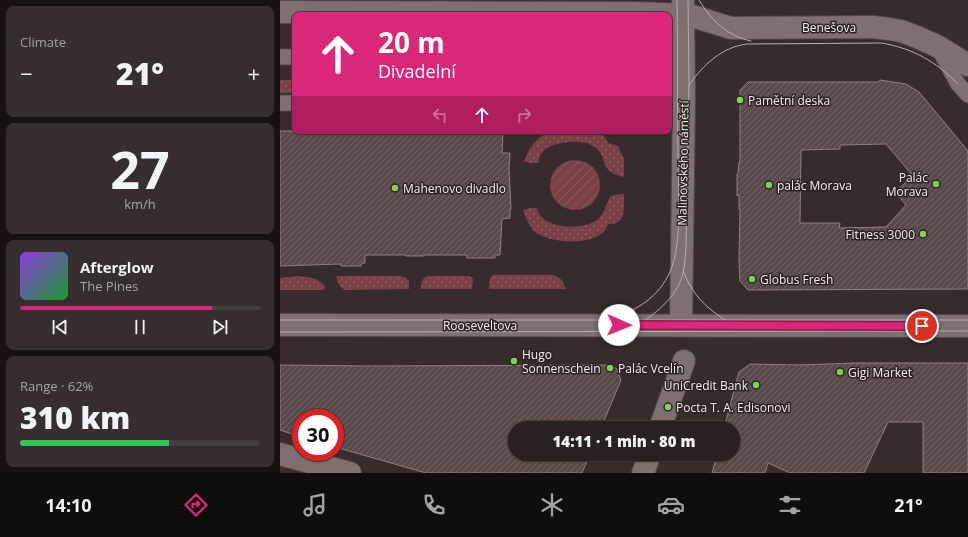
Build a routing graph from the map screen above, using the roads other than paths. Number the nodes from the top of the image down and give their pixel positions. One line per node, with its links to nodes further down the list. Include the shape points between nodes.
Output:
1 (683, 7): 4 (street, Benešova); 7 (street, Benešova, via 689,15 732,28 873,27 901,32 938,46); 11 (street, Malinovského náměstí)
2 (280, 12): 3 (street, Benešova)
3 (292, 12)
4 (626, 12)
5 (280, 57): 6 (lane)
6 (292, 57)
7 (965, 81)
8 (280, 103): 9 (lane)
9 (292, 103)
10 (280, 325): 11 (street, Rooseveltova)
11 (681, 325): 12 (street, Rooseveltova)
12 (968, 326)
13 (684, 361): 14 (street)
14 (663, 421)
15 (280, 454): 17 (street)
16 (647, 461): 18 (street)
17 (350, 473)
18 (643, 473)

